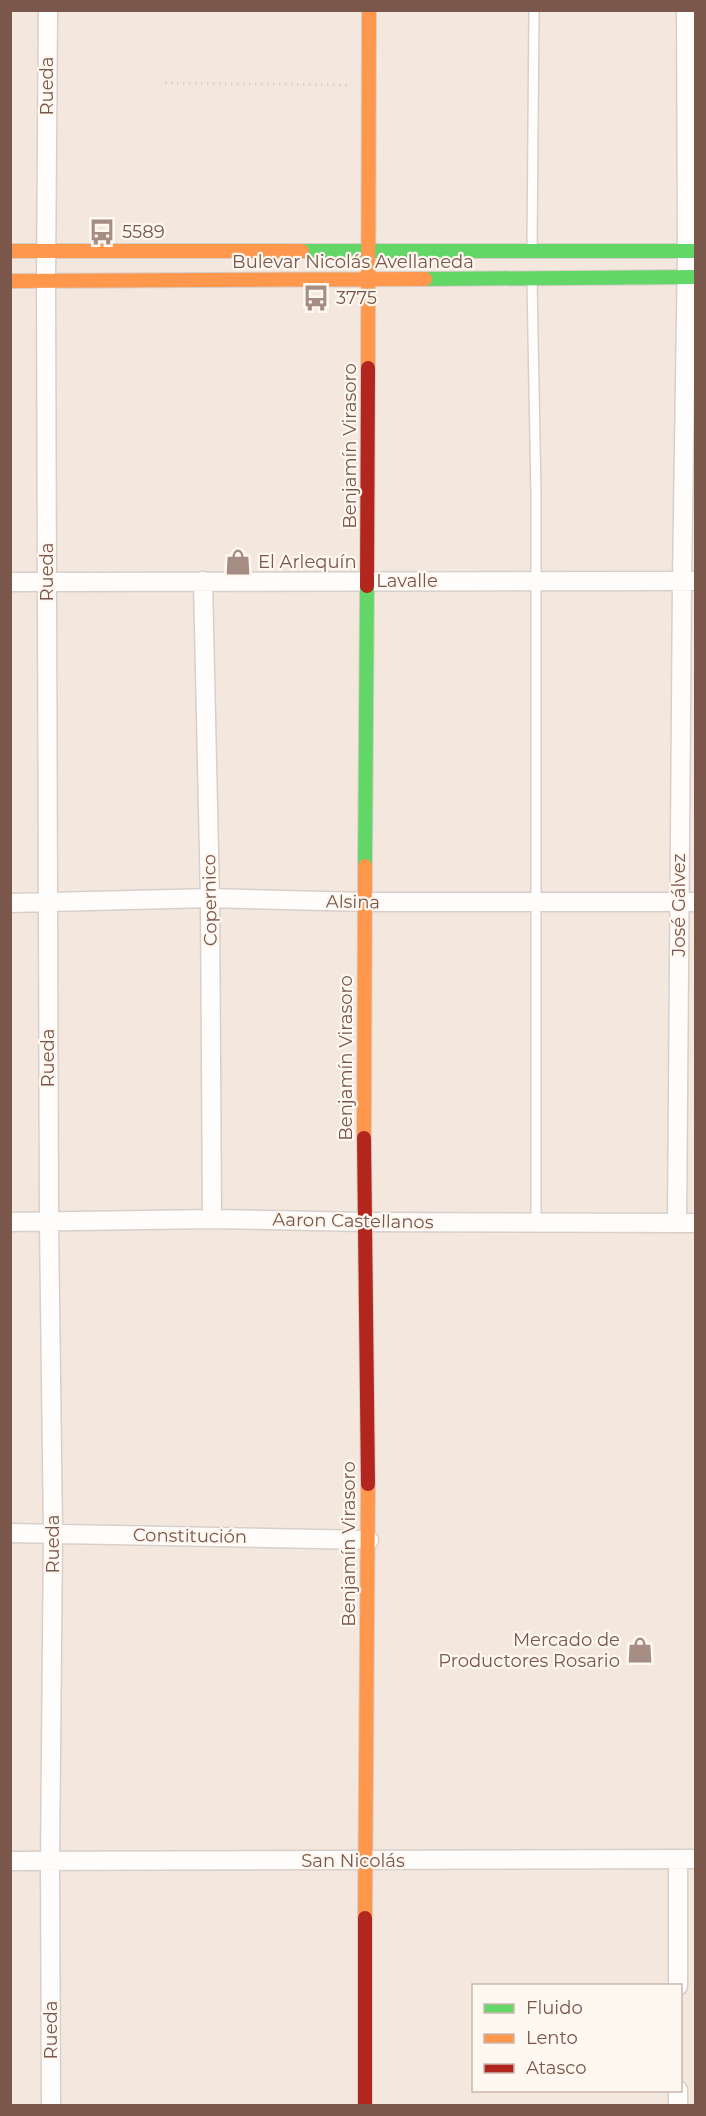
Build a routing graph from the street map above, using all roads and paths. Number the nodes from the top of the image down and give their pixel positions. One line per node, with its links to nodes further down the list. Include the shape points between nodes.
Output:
1 (48, 10): 9 (street, Rueda)
2 (369, 10): 6 (street, Benjamín Virasoro)
3 (534, 10): 12 (lane)
4 (686, 10): 7 (street, José Gálvez)
5 (165, 83): 6 (path)
6 (369, 85): 10 (street, Benjamín Virasoro)
7 (691, 98): 11 (street, José Gálvez)
8 (10, 251): 9 (street, Bulevar Nicolás Avellaneda)
9 (46, 251): 10 (street, Bulevar Nicolás Avellaneda); 16 (street, Rueda)
10 (369, 251): 12 (street, Bulevar Nicolás Avellaneda); 14 (street, Benjamín Virasoro)
11 (691, 251): 12 (street, Bulevar Nicolás Avellaneda); 13 (street, José Gálvez)
12 (532, 266): 13 (street, Bulevar Nicolás Avellaneda); 14 (street, Bulevar Nicolás Avellaneda); 20 (lane)
13 (691, 277): 17 (street, José Gálvez)
14 (369, 279): 16 (street, Bulevar Nicolás Avellaneda); 19 (street, Benjamín Virasoro)
15 (10, 281): 16 (street, Bulevar Nicolás Avellaneda)
16 (46, 281): 23 (street, Rueda)
17 (690, 443): 21 (street, José Gálvez)
18 (203, 581): 19 (street, Lavalle); 23 (street, Lavalle); 24 (street, Copernico)
19 (367, 581): 20 (street, Lavalle); 25 (street, Benjamín Virasoro)
20 (536, 581): 21 (street, Lavalle); 26 (lane)
21 (689, 581): 27 (street, José Gálvez)
22 (10, 582): 23 (street, Lavalle)
23 (47, 582): 29 (street, Rueda)
24 (210, 898): 25 (street, Alsina); 29 (street, Alsina); 30 (street, Copernico)
25 (365, 902): 26 (street, Alsina); 33 (street, Benjamín Virasoro)
26 (536, 902): 27 (street, Alsina); 34 (lane)
27 (687, 902): 35 (street, José Gálvez)
28 (10, 903): 29 (street, Alsina)
29 (48, 903): 32 (street, Rueda)
30 (212, 1219): 32 (street, Aaron Castellanos); 33 (street, Aaron Castellanos)
31 (10, 1222): 32 (street, Aaron Castellanos)
32 (48, 1222): 38 (street, Rueda)
33 (364, 1222): 34 (street, Aaron Castellanos); 39 (street, Benjamín Virasoro)
34 (536, 1223): 35 (street, Aaron Castellanos)
35 (677, 1223): 36 (street, Aaron Castellanos)
36 (696, 1223)
37 (10, 1533): 38 (street, Constitución)
38 (53, 1533): 39 (street, Constitución); 43 (street, Rueda)
39 (369, 1540): 42 (street, Benjamín Virasoro)
40 (687, 1860): 42 (street, San Nicolás); 44 (street)
41 (10, 1861): 43 (street, San Nicolás)
42 (365, 1861): 43 (street, San Nicolás); 46 (street, Benjamín Virasoro)
43 (50, 1862): 45 (street, Rueda)
44 (678, 1984)
45 (51, 2106)
46 (365, 2106)

